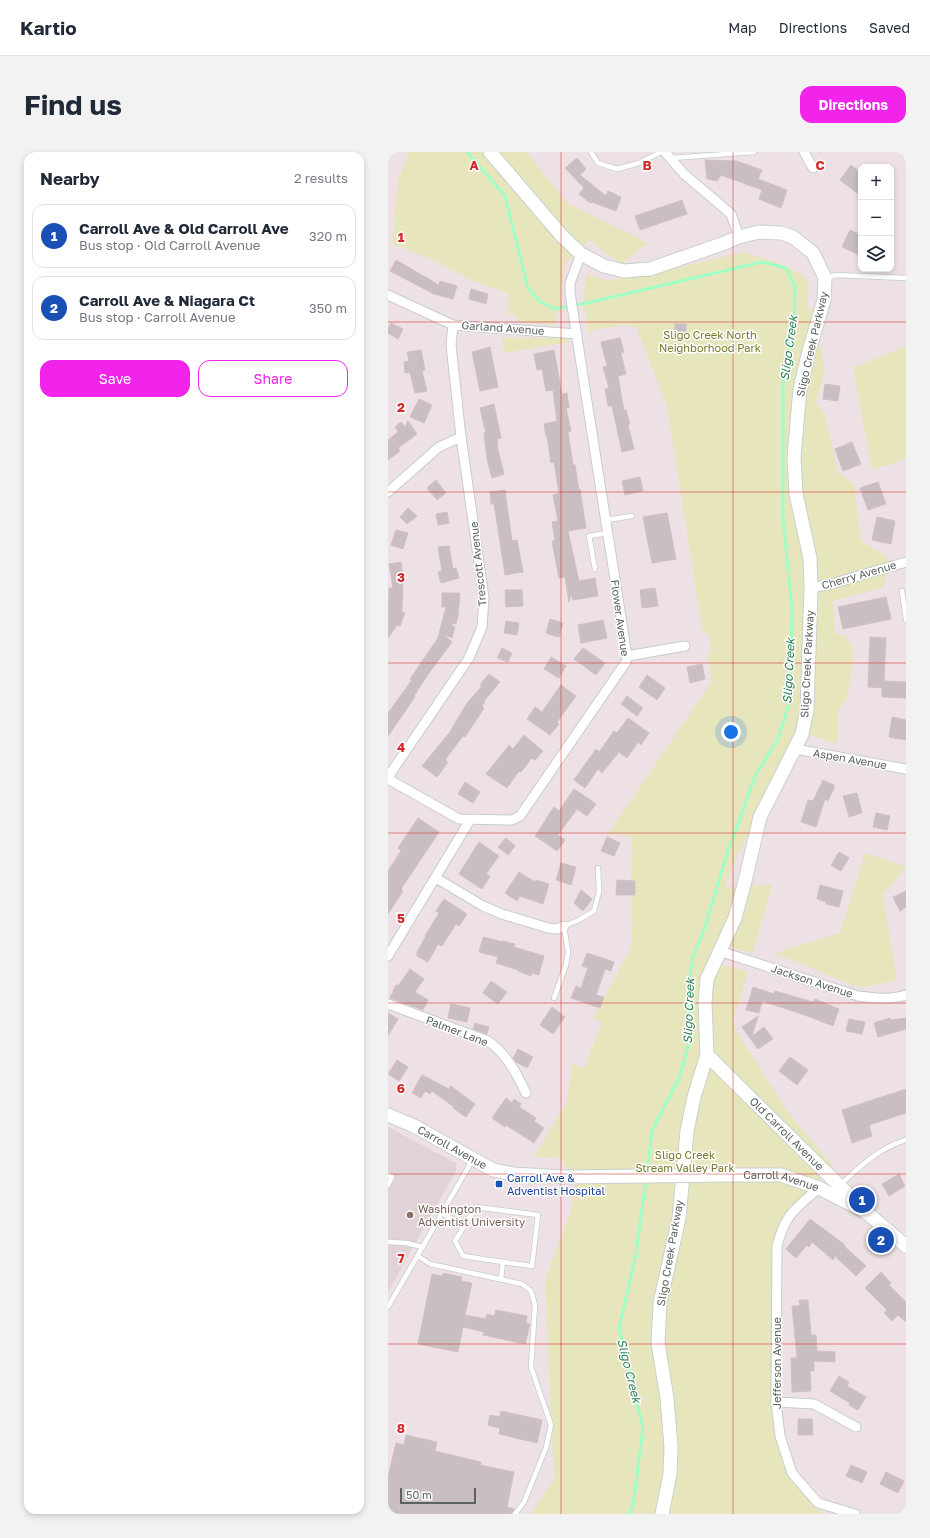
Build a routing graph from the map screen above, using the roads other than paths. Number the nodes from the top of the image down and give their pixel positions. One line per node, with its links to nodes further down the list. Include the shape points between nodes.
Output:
1 (490, 152): 9 (street, Sligo Creek Parkway, via 562,236)
2 (591, 152): 3 (lane, via 598,163 617,169 639,163)
3 (661, 152)
4 (754, 152): 6 (lane)
5 (804, 152): 7 (street)
6 (668, 155): 8 (street, via 684,174 731,214)
7 (813, 168)
8 (739, 237): 9 (street, Sligo Creek Parkway, via 650,268 624,271 604,266); 10 (street, Sligo Creek Parkway, via 759,232 781,233 793,237 813,253)
9 (581, 254): 14 (street, Flower Avenue, via 570,284)
10 (825, 278): 11 (lane, via 836,275); 22 (street, Sligo Creek Parkway, via 824,300 800,389 794,457 796,494 810,558)
11 (906, 278)
12 (388, 295): 13 (street, Garland Avenue)
13 (453, 324): 14 (street, Garland Avenue); 15 (street, Trescott Avenue, via 451,346)
14 (577, 334): 18 (street, Flower Avenue)
15 (461, 437): 16 (street, via 439,447); 29 (street, Trescott Avenue, via 484,598 482,627 469,658)
16 (388, 492)
17 (632, 516): 18 (lane)
18 (606, 520): 19 (street, Flower Avenue)
19 (608, 534): 21 (lane, via 589,536); 26 (street, Flower Avenue)
20 (906, 562): 22 (street, Cherry Avenue)
21 (595, 569)
22 (811, 588): 27 (street, Sligo Creek Parkway, via 807,710 802,734)
23 (902, 591): 24 (lane)
24 (906, 620)
25 (685, 646): 26 (street)
26 (627, 656): 30 (street, Flower Avenue, via 626,662 520,816 512,820)
27 (795, 749): 28 (street, Aspen Avenue); 34 (street, Sligo Creek Parkway, via 760,817 735,918)
28 (906, 769)
29 (388, 778): 30 (street, via 459,819)
30 (470, 820): 32 (street)
31 (598, 868): 33 (lane, via 599,892 594,911)
32 (436, 878): 33 (street, via 483,906 502,914 548,928 557,929); 35 (street)
33 (564, 926): 37 (lane, via 568,952)
34 (719, 951): 36 (street, Jackson Avenue, via 858,996 877,998); 39 (street, Sligo Creek Parkway, via 707,978)
35 (388, 956)
36 (906, 995)
37 (554, 998)
38 (388, 1004): 40 (street, Palmer Lane, via 488,1041 500,1051)
39 (707, 1055): 46 (street, Old Carroll Avenue); 61 (street, Sligo Creek Parkway, via 687,1130 678,1218 660,1303 658,1343 671,1447 670,1474)
40 (526, 1093)
41 (388, 1115): 43 (street, Carroll Avenue)
42 (906, 1140): 46 (lane, via 878,1152)
43 (473, 1158): 47 (street, Carroll Avenue, bridge, via 493,1170 513,1174 564,1177 781,1175); 49 (lane)
44 (388, 1175): 45 (lane, via 392,1177)
45 (388, 1185)
46 (839, 1186): 48 (street, Old Carroll Avenue)
47 (819, 1188): 48 (street, Carroll Avenue); 58 (street, Jefferson Avenue, via 791,1212 781,1230 777,1246)
48 (866, 1212): 52 (street, Carroll Avenue)
49 (442, 1213): 50 (lane); 53 (lane)
50 (464, 1226): 55 (lane, via 455,1241 463,1256); 55 (lane, via 476,1206 538,1215 532,1266)
51 (388, 1242): 53 (lane)
52 (906, 1246)
53 (423, 1247): 54 (lane)
54 (418, 1256): 56 (lane, via 430,1264); 57 (lane)
55 (503, 1262): 56 (lane)
56 (501, 1280): 60 (lane, via 522,1284 531,1291 535,1305 532,1368 551,1425 546,1448 524,1502)
57 (388, 1307)
58 (776, 1402): 59 (street, via 814,1404); 62 (street, Jefferson Avenue, via 780,1436 792,1473 818,1504)
59 (856, 1427)
60 (515, 1514)
61 (662, 1514)
62 (855, 1514)

